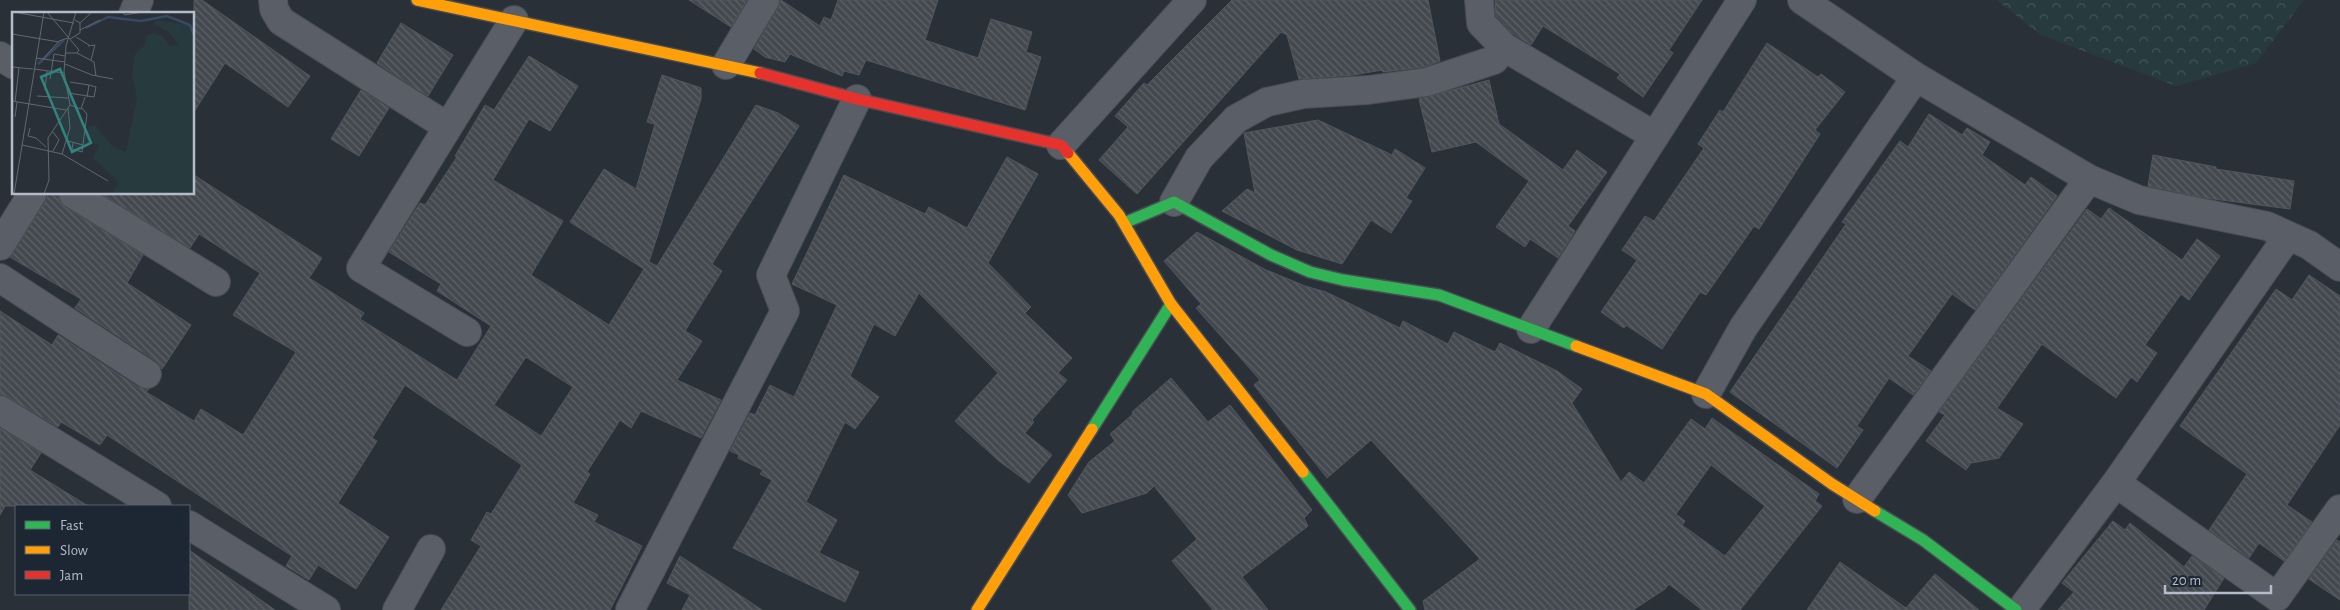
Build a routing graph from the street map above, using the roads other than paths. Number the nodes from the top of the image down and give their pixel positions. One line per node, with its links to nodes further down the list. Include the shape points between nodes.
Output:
1 (140, 0): 9 (street)
2 (273, 0): 17 (street, via 281,20)
3 (417, 0): 10 (street)
4 (765, 0): 14 (street)
5 (1192, 0): 19 (street)
6 (1479, 0): 11 (street, via 1481,23)
7 (1742, 0): 18 (street)
8 (1802, 0): 15 (street)
9 (134, 12)
10 (514, 20): 14 (street); 17 (street)
11 (1504, 48): 18 (street); 23 (street, via 1494,60 1427,82 1303,94 1267,102 1236,119 1199,158)
12 (0, 56): 13 (street)
13 (12, 64)
14 (726, 65): 16 (street)
15 (1916, 77): 20 (street); 34 (street, via 1743,328)
16 (857, 99): 19 (street); 45 (street, via 771,275 785,311)
17 (448, 127): 32 (street, via 361,268)
18 (1655, 136): 31 (street)
19 (1061, 145): 24 (street)
20 (2089, 179): 25 (street, via 2139,200 2267,226); 37 (street)
21 (31, 195): 26 (street)
22 (75, 195): 29 (street)
23 (1174, 202): 24 (street); 31 (street, via 1288,263 1328,277 1439,295)
24 (1124, 223): 30 (street)
25 (2288, 236): 27 (street, via 2309,245); 36 (street)
26 (0, 246)
27 (2340, 267)
28 (0, 278): 33 (street)
29 (216, 282)
30 (1171, 304): 46 (street); 47 (street)
31 (1531, 329): 34 (street)
32 (467, 332)
33 (146, 374)
34 (1706, 394): 37 (street)
35 (0, 410): 38 (street)
36 (2116, 483): 42 (street); 49 (street)
37 (1857, 500): 48 (street, via 1924,540)
38 (156, 505)
39 (2340, 509): 42 (street)
40 (190, 527): 43 (street)
41 (431, 549): 44 (street)
42 (2277, 604)
43 (326, 610)
44 (397, 610)
45 (630, 610)
46 (977, 610)
47 (1410, 610)
48 (2016, 610)
49 (2021, 610)

